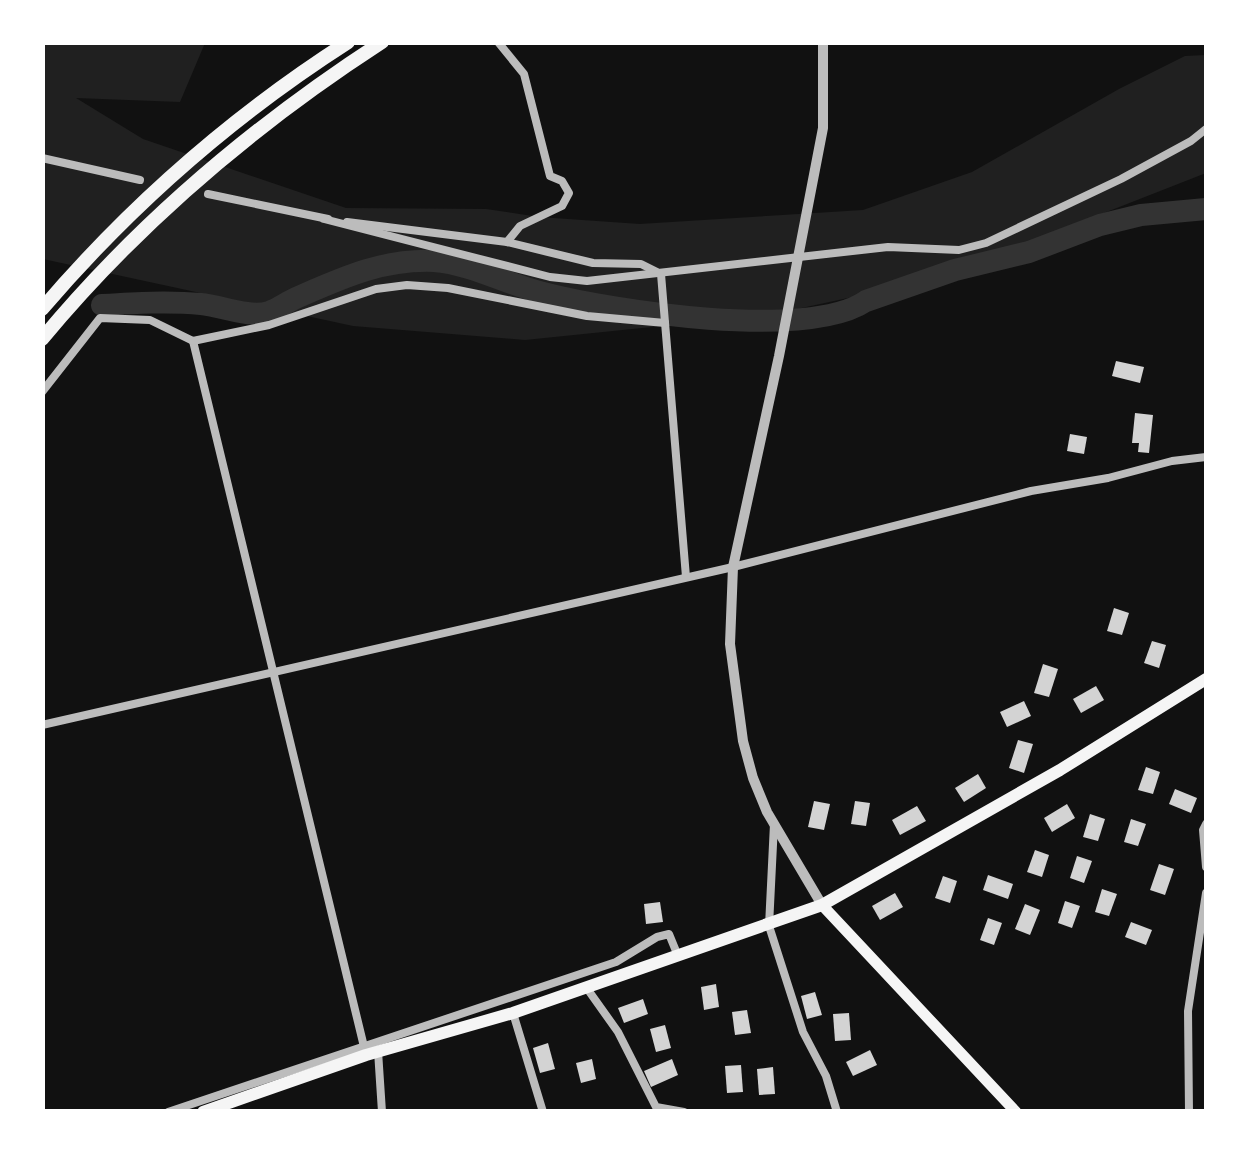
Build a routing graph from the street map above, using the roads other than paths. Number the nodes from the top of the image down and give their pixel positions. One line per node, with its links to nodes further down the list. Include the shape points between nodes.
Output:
1 (348, 42): 12 (highway, via 182,167)
2 (382, 42): 14 (highway, via 194,180 95,276)
3 (498, 42): 10 (street, via 524,74 550,176 569,192 562,206 520,226)
4 (823, 42): 18 (street, via 823,128)
5 (1206, 129): 11 (street, via 986,243 959,250 888,247)
6 (42, 158): 7 (street)
7 (140, 180)
8 (208, 194): 9 (street)
9 (324, 219): 10 (street); 11 (street, via 550,276 587,281)
10 (507, 242): 11 (street, via 593,262 641,264)
11 (662, 274): 13 (street)
12 (42, 309)
13 (665, 323): 15 (street, via 407,285); 19 (street)
14 (42, 339)
15 (193, 341): 16 (street, via 150,320 100,318); 20 (street)
16 (42, 392)
17 (1206, 457): 18 (street, via 1031,491)
18 (733, 567): 19 (street); 23 (street, via 730,644 743,741)
19 (686, 577): 20 (street)
20 (272, 674): 22 (street); 36 (street)
21 (1206, 679): 28 (main road)
22 (42, 725)
23 (774, 824): 28 (street); 29 (street)
24 (1206, 824): 25 (street)
25 (1205, 856): 26 (street)
26 (1206, 868)
27 (1206, 893): 32 (street)
28 (822, 905): 29 (main road); 43 (main road)
29 (769, 926): 30 (main road); 42 (street)
30 (678, 956): 31 (main road); 31 (street, via 670,934)
31 (619, 968): 34 (main road); 36 (street)
32 (1194, 976): 33 (street); 44 (street)
33 (1206, 978)
34 (586, 987): 35 (main road); 41 (street, via 656,1107)
35 (513, 1013): 36 (main road); 40 (street)
36 (369, 1050): 37 (street); 38 (main road); 39 (street)
37 (168, 1112)
38 (203, 1112)
39 (382, 1112)
40 (542, 1112)
41 (684, 1112)
42 (837, 1112)
43 (1016, 1112)
44 (1189, 1112)

